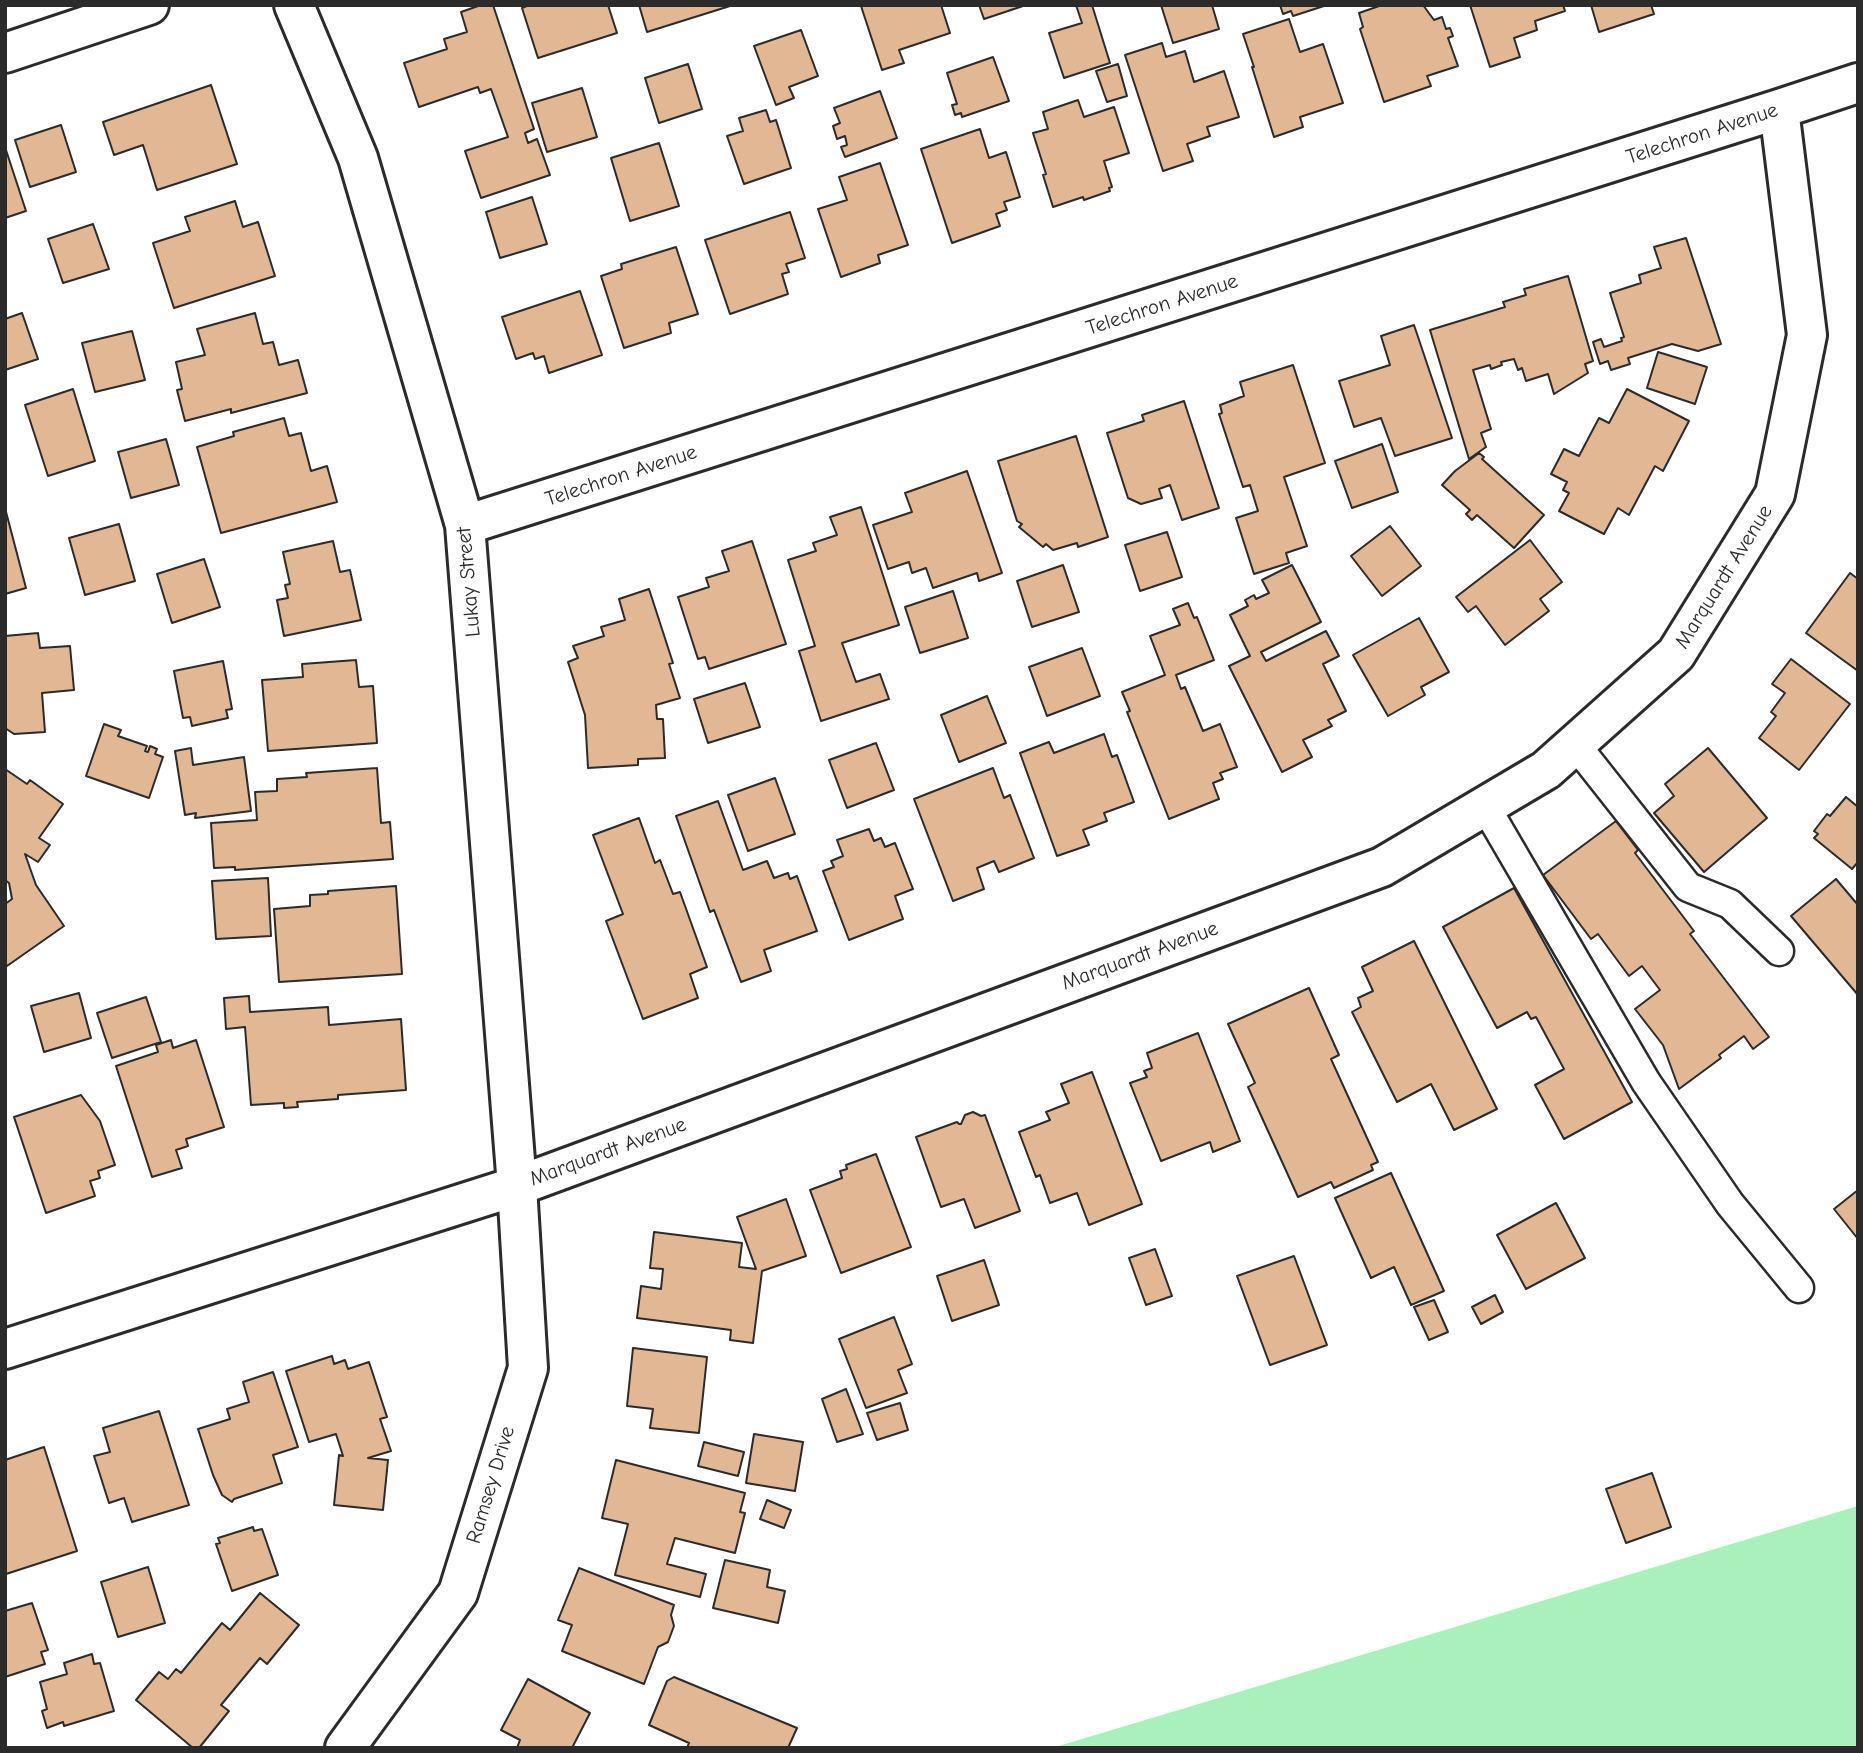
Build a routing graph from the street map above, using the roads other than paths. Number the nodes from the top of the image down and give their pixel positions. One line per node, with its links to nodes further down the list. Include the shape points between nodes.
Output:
1 (149, 5): 3 (street)
2 (294, 5): 6 (street, Lukay Street, via 358,158)
3 (5, 52)
4 (1858, 83): 5 (street, Telechron Avenue)
5 (1779, 110): 6 (street, Telechron Avenue); 7 (street, Marquardt Avenue, via 1807,335 1775,494 1676,654)
6 (465, 525): 10 (street, Lukay Street)
7 (1576, 744): 8 (street, Marquardt Avenue, via 1546,769); 9 (lane, via 1688,887 1731,904)
8 (1485, 806): 10 (street, Marquardt Avenue, via 1382,867); 11 (lane, via 1646,1082 1730,1204)
9 (1779, 951)
10 (517, 1186): 12 (street, Marquardt Avenue); 13 (street, Ramsey Drive, via 528,1368 458,1593)
11 (1799, 1288)
12 (5, 1349)
13 (345, 1748)

